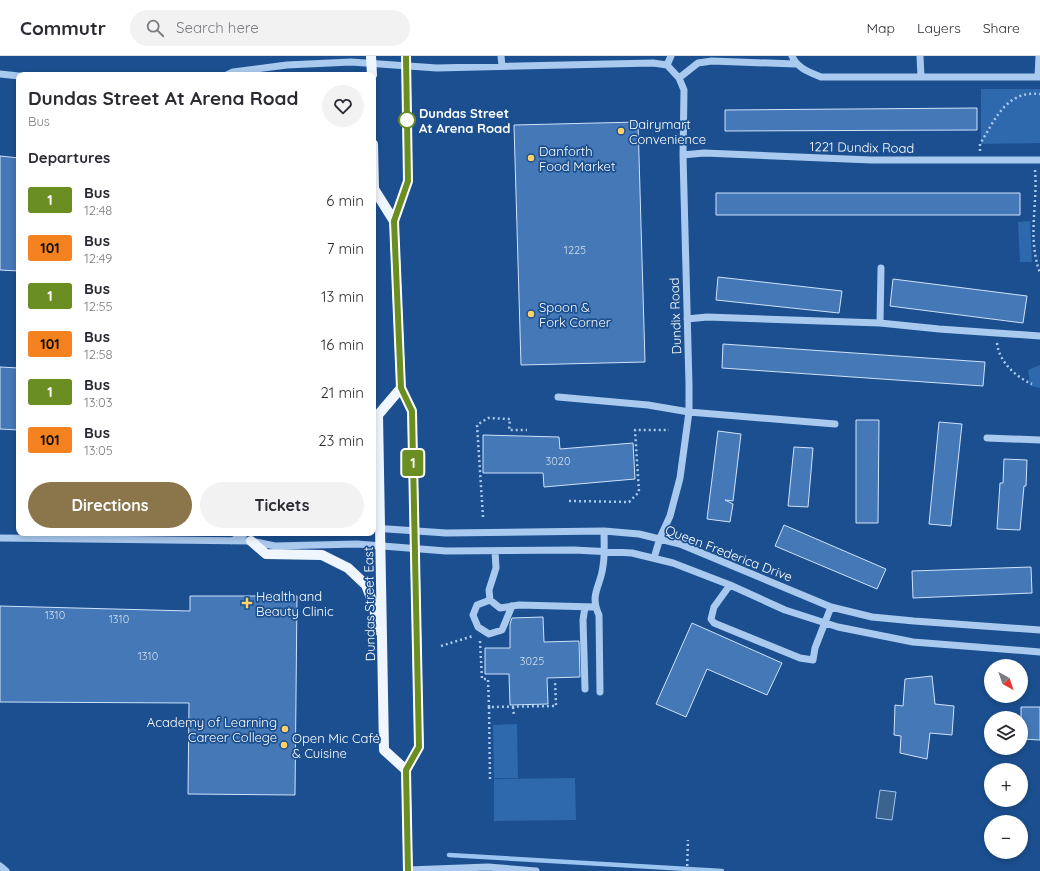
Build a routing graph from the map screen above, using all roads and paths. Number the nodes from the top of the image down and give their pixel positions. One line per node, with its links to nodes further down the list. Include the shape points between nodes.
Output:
1 (501, 56): 11 (street)
2 (671, 56): 9 (street)
3 (792, 56): 10 (street)
4 (920, 56): 17 (street)
5 (1039, 56): 18 (street)
6 (608, 59): 9 (street); 11 (street)
7 (371, 60): 8 (street); 12 (street, via 287,65); 13 (main road)
8 (406, 61): 11 (street, via 449,68); 24 (main road, via 408,181)
9 (666, 64): 15 (street)
10 (795, 64): 15 (street, via 712,61 698,63); 17 (street, via 821,77)
11 (502, 66)
12 (234, 72)
13 (372, 72)
14 (0, 74): 16 (street)
15 (676, 75): 20 (street, Dundix Road, via 684,90)
16 (16, 76)
17 (921, 77): 18 (street)
18 (1039, 77)
19 (1040, 94): 21 (path, via 1021,95 1004,106 980,144)
20 (683, 155): 21 (street, 1221 Dundix Road); 27 (street, Dundix Road)
21 (980, 160): 22 (street, 1221 Dundix Road)
22 (1037, 160): 26 (path, via 1037,191 1032,220 1033,241)
23 (376, 192): 24 (main road)
24 (394, 221): 32 (main road)
25 (880, 268): 28 (street)
26 (1040, 273)
27 (687, 319): 28 (street); 34 (street, Dundix Road)
28 (880, 323): 29 (street)
29 (996, 333): 30 (street); 31 (path, via 1003,359 1020,378)
30 (1040, 336)
31 (1032, 384)
32 (401, 388): 42 (main road, Dundas Street East, via 378,415); 43 (main road, via 412,411)
33 (558, 397): 34 (street, via 648,405)
34 (689, 412): 35 (street); 47 (street, Dundix Road, via 680,478 670,516)
35 (835, 424)
36 (527, 430): 41 (path, via 509,430 510,419 488,418 477,425)
37 (669, 430): 40 (path, via 635,430 639,492 629,502)
38 (987, 438): 39 (street)
39 (1040, 440)
40 (569, 501)
41 (483, 517)
42 (376, 529): 43 (street, Queen Frederica Drive); 48 (main road, Dundas Street East)
43 (415, 531): 44 (street, Queen Frederica Drive); 49 (main road)
44 (604, 531): 47 (street, Queen Frederica Drive); 51 (street)
45 (248, 537): 46 (street, via 232,541); 48 (street, via 274,546); 62 (main road, via 266,554 322,555 348,568 366,585 371,596 377,636)
46 (0, 538)
47 (660, 538): 52 (street, Dundix Road); 58 (street, Queen Frederica Drive)
48 (380, 546): 49 (street); 62 (main road, Dundas Street East)
49 (415, 549): 50 (street); 70 (main road, via 419,747)
50 (495, 551): 51 (street); 54 (street, via 496,568 489,590)
51 (605, 551): 52 (street); 57 (street, via 603,568 596,588)
52 (654, 558): 53 (street)
53 (730, 584): 59 (street, via 785,610); 59 (street, via 714,607 711,619 714,623 800,658 813,660)
54 (490, 600): 55 (street, via 500,608); 55 (street, via 477,605 473,615 478,627 489,634 502,630)
55 (512, 606): 56 (street)
56 (585, 606): 57 (street); 65 (street)
57 (595, 607): 66 (street, via 599,615)
58 (831, 608): 59 (street); 60 (street, Queen Frederica Drive, via 900,620)
59 (825, 623): 63 (street, via 890,638)
60 (1040, 630)
61 (441, 646): 67 (path, via 467,637 480,636 482,679 488,679)
62 (383, 649): 70 (main road, Dundas Street East, via 384,750)
63 (1040, 652)
64 (556, 680): 68 (path, via 556,706)
65 (585, 689)
66 (600, 692)
67 (489, 707): 68 (path); 71 (path)
68 (513, 707): 69 (path)
69 (514, 716)
70 (406, 770): 76 (main road)
71 (490, 779)
72 (688, 840): 78 (path)
73 (0, 866): 75 (street)
74 (489, 870): 76 (street); 77 (street)
75 (6, 871)
76 (408, 871)
77 (536, 871)
78 (687, 871)

